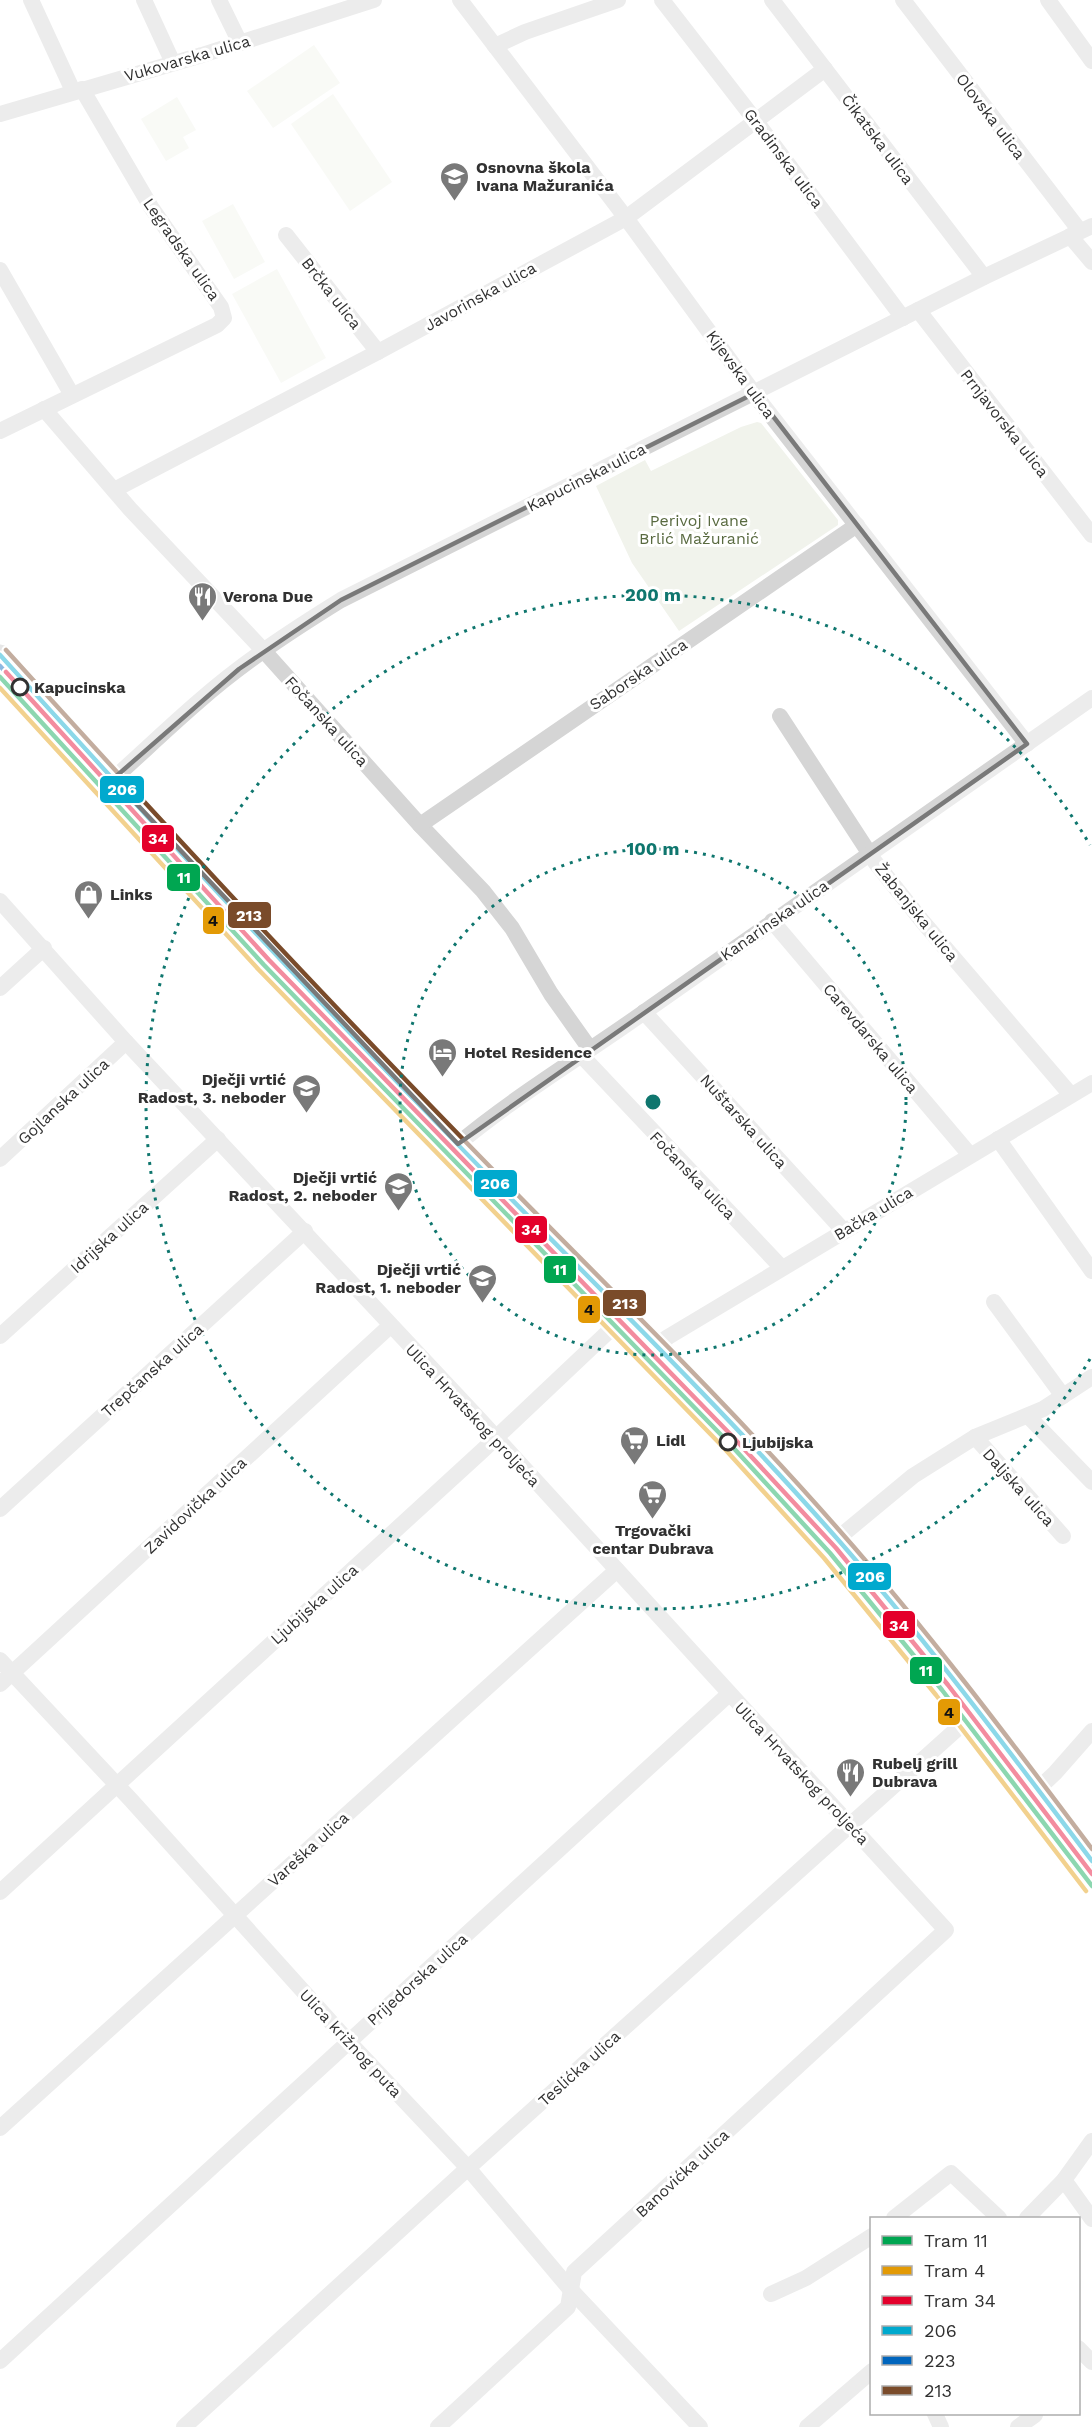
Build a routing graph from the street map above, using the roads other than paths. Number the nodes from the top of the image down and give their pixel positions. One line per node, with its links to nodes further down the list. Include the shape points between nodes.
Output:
1 (31, 0): 17 (street)
2 (144, 0): 15 (street)
3 (219, 0): 12 (street)
4 (374, 0): 11 (street, Vukovarska ulica)
5 (459, 0): 13 (street, Kijevska ulica)
6 (618, 0): 13 (street)
7 (662, 0): 19 (street, Gradinska ulica)
8 (772, 0): 16 (street, Čikatska ulica)
9 (903, 0): 21 (street, Olovska ulica)
10 (1048, 0): 14 (street)
11 (329, 7): 12 (street, Vukovarska ulica)
12 (240, 43): 15 (street, Vukovarska ulica)
13 (495, 46): 20 (street, Kijevska ulica)
14 (1092, 62)
15 (173, 63): 17 (street, Vukovarska ulica)
16 (825, 69): 19 (street, Javorinska ulica); 25 (street, Čikatska ulica)
17 (77, 90): 18 (street, Vukovarska ulica); 30 (street, Legradska ulica, via 151,207 221,307 224,318 217,325)
18 (0, 114)
19 (755, 120): 20 (street, Javorinska ulica); 27 (street, Gradinska ulica)
20 (626, 218): 28 (street, Javorinska ulica); 29 (street, Kijevska ulica)
21 (1081, 231): 23 (street, Olovska ulica); 25 (street, Kapucinska ulica)
22 (286, 235): 28 (street, Brčka ulica)
23 (1092, 262)
24 (0, 270): 30 (street)
25 (984, 277): 26 (street, Kapucinska ulica)
26 (918, 310): 27 (street, Kapucinska ulica); 35 (street, Prnjavorska ulica)
27 (903, 318): 29 (street, Kapucinska ulica)
28 (378, 352): 33 (street, Javorinska ulica)
29 (754, 393): 34 (street, Kijevska ulica); 36 (street, Kapucinska ulica, via 384,577)
30 (72, 395): 31 (street, Legradska ulica)
31 (44, 409): 32 (street, Legradska ulica); 33 (street, Fočanska ulica)
32 (0, 431)
33 (114, 490): 36 (street, Fočanska ulica)
34 (857, 525): 40 (street, Kijevska ulica); 42 (street, Saborska ulica)
35 (1092, 535)
36 (264, 651): 41 (street, Kapucinska ulica, via 199,701); 42 (street, Fočanska ulica)
37 (0, 655): 41 (main road)
38 (1092, 698): 40 (street, Kanarinska ulica)
39 (780, 716): 43 (street, Žabanjska ulica)
40 (1027, 744): 43 (street, Kanarinska ulica)
41 (113, 779): 55 (main road, via 238,916)
42 (420, 825): 50 (street, Fočanska ulica, via 483,891 512,928)
43 (869, 853): 45 (street, Kanarinska ulica); 52 (street, Žabanjska ulica)
44 (0, 901): 46 (street, Ulica Hrvatskog proljeća)
45 (772, 921): 48 (street, Kanarinska ulica); 56 (street, Carevdarska ulica)
46 (44, 948): 47 (street); 49 (street, Ulica Hrvatskog proljeća)
47 (0, 988)
48 (644, 1012): 50 (street, Kanarinska ulica); 58 (street, Nuštarska ulica)
49 (126, 1042): 53 (street, Ulica Hrvatskog proljeća); 57 (street, Gojlanska ulica)
50 (585, 1052): 55 (street, Kanarinska ulica, via 497,1112); 60 (street, Fočanska ulica)
51 (1092, 1083): 52 (street, Bačka ulica)
52 (1071, 1095): 54 (street, Bačka ulica)
53 (218, 1138): 59 (street, Ulica Hrvatskog proljeća); 65 (street, Idrijska ulica)
54 (998, 1139): 56 (street, Bačka ulica); 61 (street)
55 (458, 1144): 63 (main road)
56 (970, 1155): 58 (street, Bačka ulica)
57 (0, 1159)
58 (843, 1230): 60 (street, Bačka ulica)
59 (305, 1231): 64 (street, Ulica Hrvatskog proljeća); 73 (street, Trepčanska ulica)
60 (782, 1268): 66 (street, Bačka ulica)
61 (1092, 1271)
62 (994, 1302): 68 (street)
63 (626, 1316): 66 (main road); 71 (street, Ljubijska ulica)
64 (390, 1326): 71 (street, Ulica Hrvatskog proljeća); 78 (street, Zavidovička ulica)
65 (0, 1336)
66 (656, 1346): 75 (main road)
67 (1092, 1377): 68 (street)
68 (1063, 1396): 69 (street)
69 (1028, 1416): 70 (street); 72 (street)
70 (975, 1437): 74 (street, Daljska ulica); 75 (street, via 913,1476)
71 (496, 1438): 76 (street, Ulica Hrvatskog proljeća); 82 (street, Ljubijska ulica)
72 (1092, 1482)
73 (0, 1509)
74 (1063, 1536)
75 (837, 1539): 80 (main road)
76 (616, 1570): 79 (street, Ulica Hrvatskog proljeća); 87 (street, Vareška ulica)
77 (0, 1660): 78 (street, Ulica križnog puta)
78 (6, 1679): 82 (street, Ulica križnog puta)
79 (729, 1694): 84 (street, Ulica Hrvatskog proljeća); 89 (street, Prijedorska ulica)
80 (977, 1711): 83 (main road); 84 (street, Teslićka ulica)
81 (1092, 1731): 83 (street)
82 (116, 1785): 86 (street, Ljubijska ulica); 87 (street, Ulica križnog puta)
83 (1038, 1789): 85 (main road)
84 (850, 1825): 88 (street, Ulica Hrvatskog proljeća); 92 (street, Teslićka ulica)
85 (1092, 1861)
86 (0, 1892)
87 (235, 1914): 89 (street, Ulica križnog puta); 90 (street, Vareška ulica)
88 (946, 1930): 99 (street, Banovićka ulica, via 573,2272)
89 (348, 2041): 92 (street, Ulica križnog puta); 102 (street, Prijedorska ulica)
90 (0, 2128)
91 (1092, 2141): 93 (street)
92 (468, 2168): 99 (street, Ulica križnog puta); 107 (street, Teslićka ulica)
93 (1064, 2180): 96 (street); 97 (street)
94 (895, 2217): 95 (street, via 951,2173)
95 (998, 2217)
96 (1028, 2217)
97 (1092, 2219)
98 (870, 2237): 100 (street, via 806,2278)
99 (570, 2289): 106 (street, Ulica križnog puta); 108 (street, Banovićka ulica, via 568,2307)
100 (771, 2294)
101 (1080, 2350): 103 (street)
102 (0, 2361)
103 (1092, 2362)
104 (870, 2373): 109 (street)
105 (1035, 2415): 110 (street)
106 (690, 2423)
107 (184, 2427)
108 (438, 2427)
109 (807, 2427)
110 (1018, 2427)

